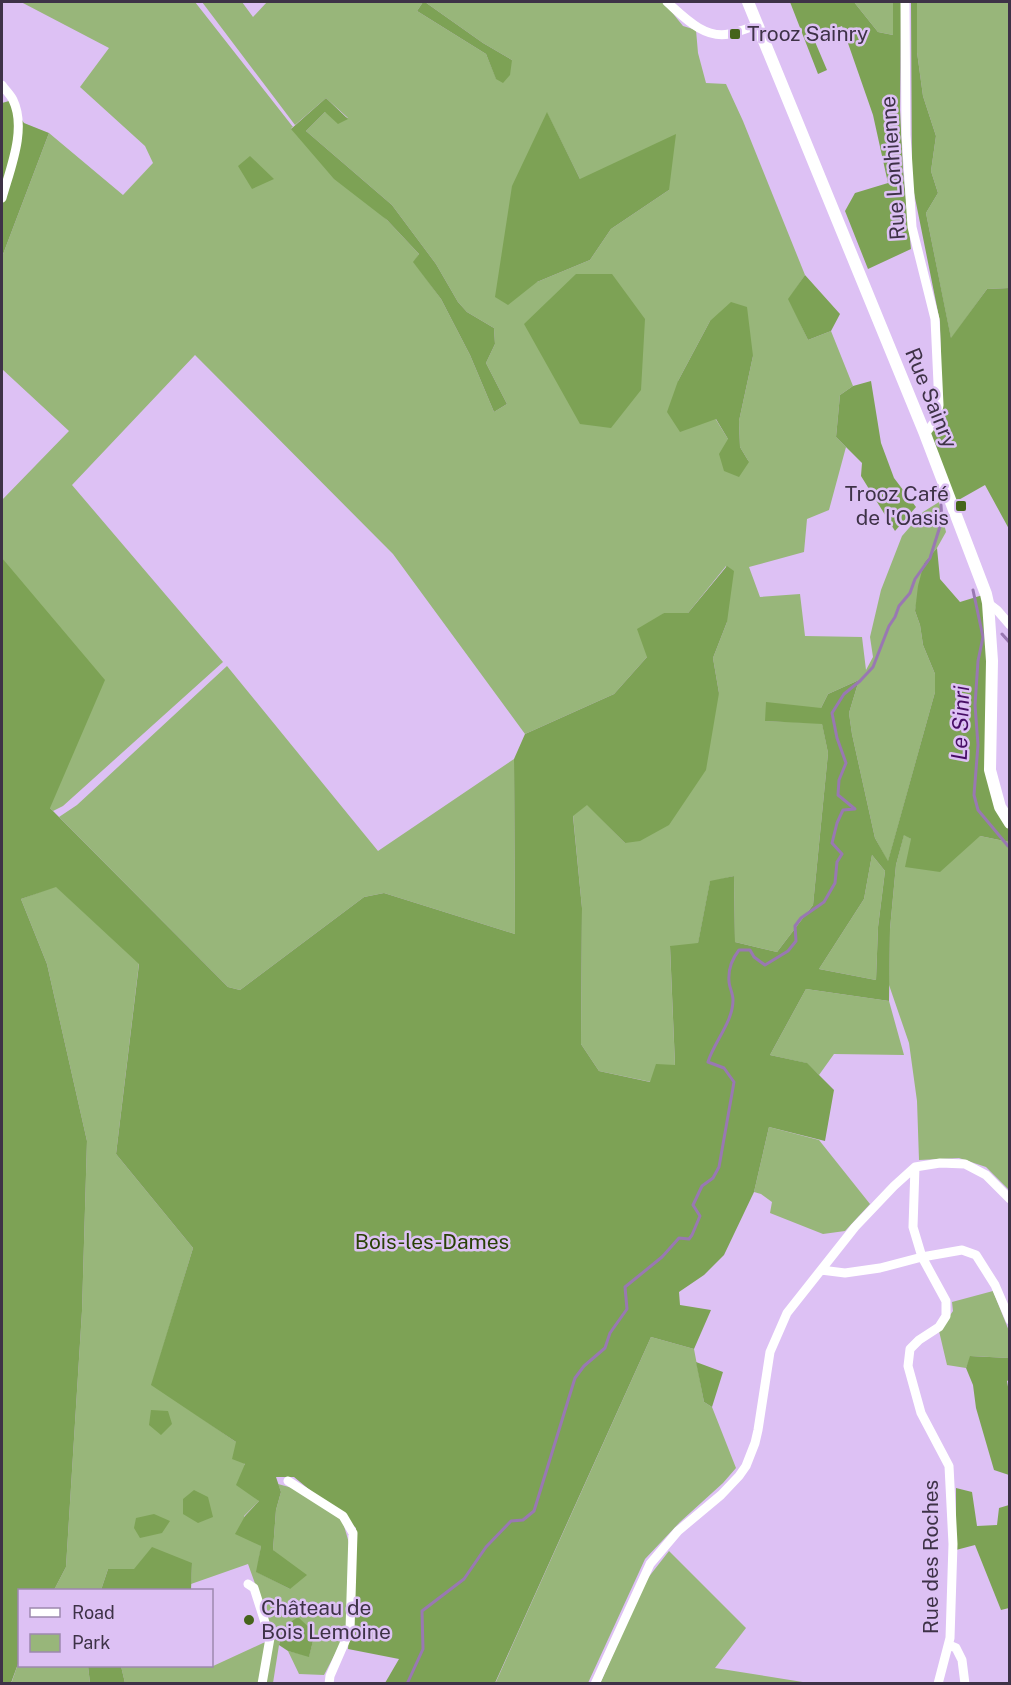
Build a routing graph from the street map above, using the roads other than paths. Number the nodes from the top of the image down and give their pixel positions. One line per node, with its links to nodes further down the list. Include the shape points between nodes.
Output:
1 (667, 2): 4 (street, via 707,33 727,34)
2 (748, 2): 4 (street, Rue Sainry)
3 (905, 2): 7 (street, Rue Lonhienne, via 911,216 935,319 939,405 936,420)
4 (757, 25): 7 (street, Rue Sainry)
5 (2, 85): 6 (street, via 12,98 19,126)
6 (2, 198)
7 (925, 434): 8 (street, Rue Sainry)
8 (988, 603): 9 (street); 10 (street, Rue Sainry, via 992,661 990,770 1000,807)
9 (1010, 625)
10 (1010, 823)
11 (915, 1167): 12 (street, via 965,1164 986,1175); 13 (street, via 913,1227); 14 (street, via 855,1227)
12 (1010, 1199)
13 (922, 1257): 14 (street, via 845,1273); 15 (street, via 962,1250 976,1256); 18 (street, Rue des Roches, via 946,1300 946,1316 939,1327 910,1349 908,1366 921,1413 949,1466 953,1544)
14 (820, 1270): 21 (street, via 787,1313 775,1339 755,1443 746,1466 650,1564)
15 (1010, 1320)
16 (288, 1481): 20 (street, via 343,1516 353,1533 350,1630)
17 (248, 1584): 19 (street, via 254,1588 270,1638)
18 (949, 1645): 22 (street, Rue des Roches); 23 (street, via 956,1648 962,1660)
19 (262, 1683)
20 (329, 1683)
21 (595, 1683)
22 (938, 1683)
23 (965, 1683)

